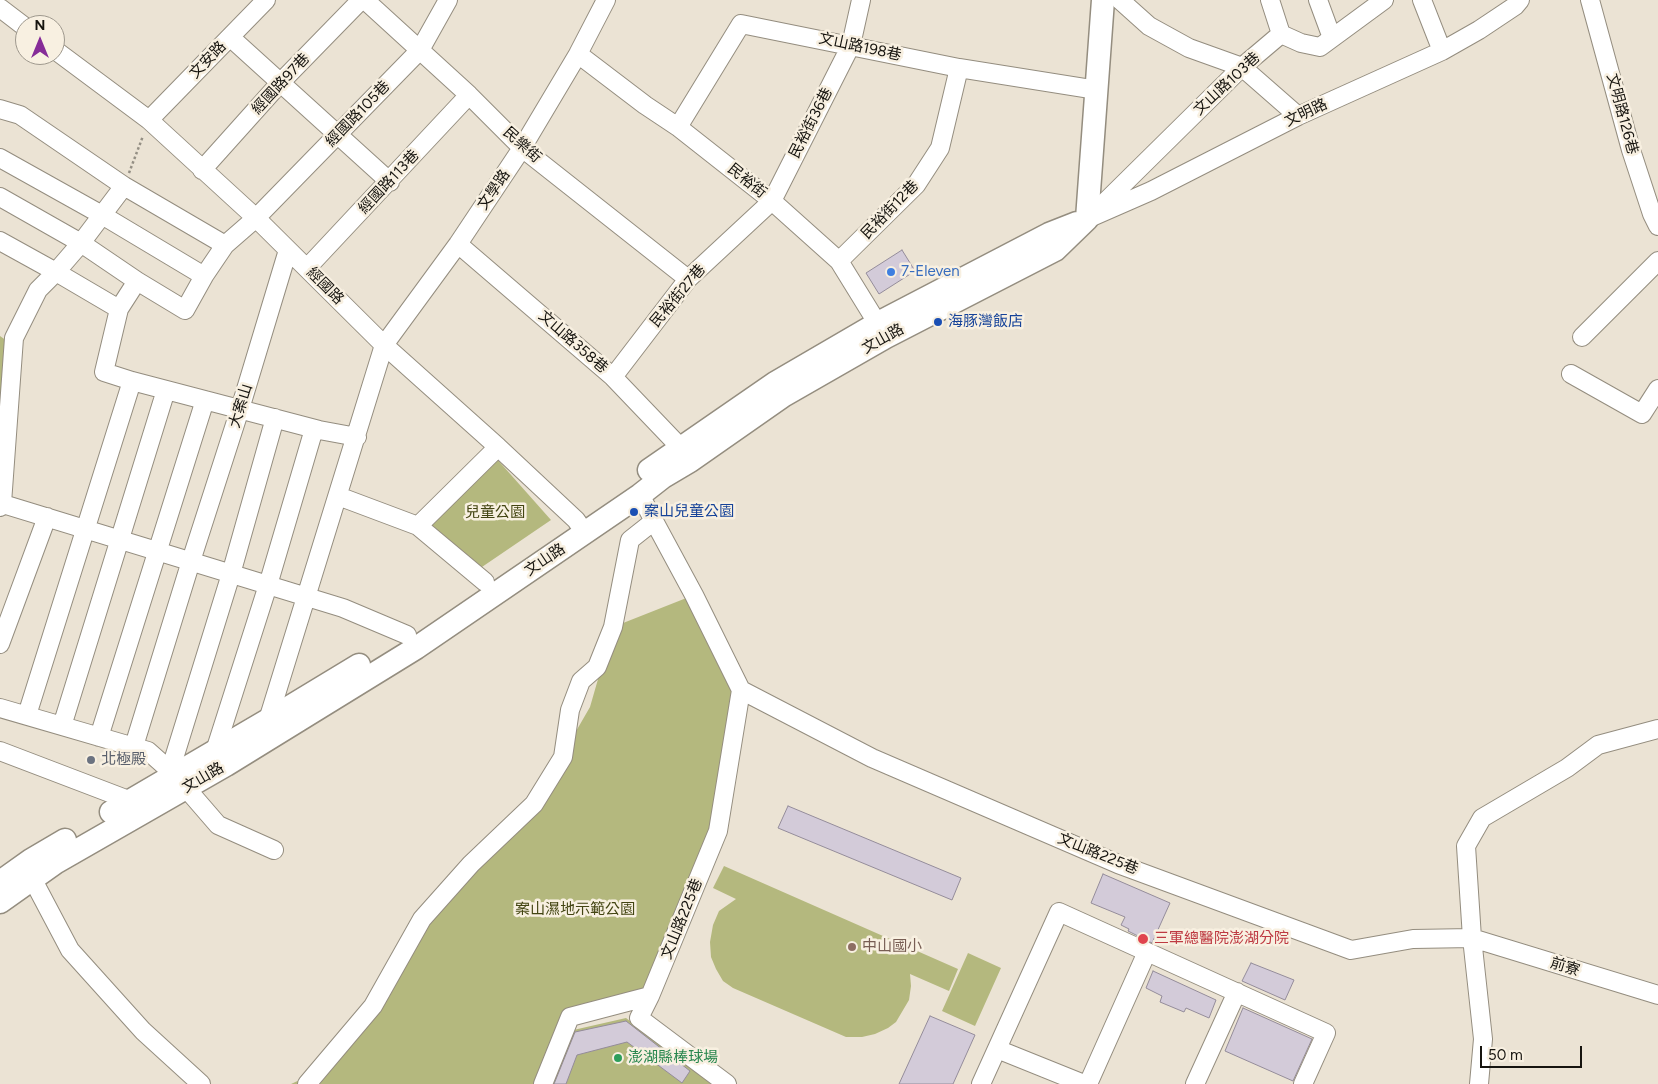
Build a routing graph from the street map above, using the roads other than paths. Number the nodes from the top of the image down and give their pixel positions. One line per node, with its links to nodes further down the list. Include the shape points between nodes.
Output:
1 (266, 0): 18 (street, 文安路)
2 (362, 0): 27 (street, 經國路97巷)
3 (366, 0): 21 (street, 民樂街)
4 (448, 0): 21 (street, 經國路105巷)
5 (606, 0): 23 (street, 文學路)
6 (861, 0): 20 (street, 民裕街36巷)
7 (1103, 0): 28 (main road)
8 (1120, 0): 25 (street, via 1149,26 1165,35 1189,48)
9 (1270, 0): 17 (street)
10 (1318, 0): 19 (street)
11 (1422, 0): 22 (street)
12 (1520, 0): 22 (street, 文明路, via 1479,30)
13 (1590, 0): 45 (street, 文明路126巷, via 1631,150)
14 (1379, 2): 19 (street)
15 (0, 8): 16 (street)
16 (15, 19)
17 (1281, 34): 19 (street, via 1320,47); 25 (street, 文山路103巷)
18 (230, 37): 27 (street); 32 (street, 文安路)
19 (1332, 38)
20 (851, 45): 26 (street, 文山路198巷); 33 (street, 文山路198巷, via 742,24); 41 (street, 民裕街36巷)
21 (420, 50): 29 (street, 民樂街); 34 (street, 經國路105巷)
22 (1442, 51): 31 (street, 文明路)
23 (578, 54): 33 (street, 民裕街); 35 (street, 文學路)
24 (65, 57): 32 (street, 經國路)
25 (1242, 67): 31 (street); 44 (street, 文山路103巷)
26 (959, 68): 28 (street, 文山路198巷); 51 (street, 民裕街12巷, via 940,148 916,185)
27 (280, 84): 34 (street); 37 (street, 經國路97巷)
28 (1097, 90): 44 (main road)
29 (469, 96): 35 (street, 民樂街); 38 (street, 經國路113巷)
30 (0, 108): 39 (street, via 20,115)
31 (1298, 116): 44 (street, 文明路, via 1151,191)
32 (149, 120): 37 (street, 經國路)
33 (678, 126): 41 (street, 民裕街)
34 (338, 135): 38 (street); 43 (street, 經國路105巷)
35 (522, 148): 48 (street, 文學路); 56 (street, 民樂街)
36 (0, 158): 42 (street)
37 (202, 170): 43 (street, 經國路)
38 (390, 182): 53 (street, 經國路113巷)
39 (124, 186): 42 (street); 49 (street)
40 (0, 197): 47 (street)
41 (772, 201): 51 (street, 民裕街); 56 (street, 民裕街27巷)
42 (102, 215): 47 (street); 55 (street)
43 (256, 218): 49 (street, 經國路105巷); 50 (street, 經國路)
44 (1087, 219): 59 (main road, 文山路, via 1049,234)
45 (1658, 226)
46 (0, 241): 54 (street)
47 (82, 243): 54 (street); 57 (street)
48 (458, 244): 62 (street, 文學路); 64 (street, 文山路358巷)
49 (225, 245): 55 (street, 經國路105巷)
50 (288, 250): 53 (street, 經國路); 69 (street, 大案山)
51 (839, 261): 59 (street, 民裕街)
52 (1658, 261): 61 (street)
53 (307, 268): 62 (street, 經國路)
54 (56, 272): 58 (street); 60 (street, via 38,290)
55 (204, 276): 57 (street, 經國路105巷, via 185,310)
56 (688, 279): 64 (street, 民裕街27巷)
57 (137, 280): 58 (street)
58 (119, 309): 65 (street, via 104,372)
59 (882, 330): 74 (main road, 文山路, via 775,383); 75 (main road, 文山路)
60 (7, 333): 77 (street)
61 (1582, 337)
62 (384, 345): 72 (street); 73 (street, 經國路)
63 (1571, 374): 66 (street, via 1642,414)
64 (613, 377): 74 (street, 文山路358巷)
65 (132, 381): 67 (street); 82 (street)
66 (1658, 389)
67 (166, 390): 68 (street); 83 (street)
68 (206, 400): 69 (street); 84 (street)
69 (240, 409): 70 (street); 85 (street, 大案山)
70 (275, 418): 71 (street); 86 (street)
71 (314, 429): 72 (street); 88 (street)
72 (357, 437): 76 (street)
73 (498, 446): 80 (street); 81 (street, 經國路)
74 (680, 448): 81 (main road, 文山路)
75 (640, 495): 79 (street); 81 (main road, 文山路)
76 (338, 496): 80 (street); 89 (street)
77 (1, 505): 78 (street)
78 (47, 517): 82 (street); 91 (street)
79 (654, 521): 92 (street); 115 (street, via 630,540 613,627 597,667 581,680 570,710 563,757 534,804 471,864 422,919 373,1006)
80 (418, 526): 87 (street)
81 (580, 526): 87 (main road, 文山路); 90 (main road, 文山路)
82 (86, 529): 83 (street); 94 (street)
83 (120, 540): 84 (street); 96 (street)
84 (158, 551): 85 (street); 98 (street)
85 (191, 561): 86 (street); 99 (street, 大案山)
86 (231, 574): 88 (street); 102 (street)
87 (485, 582): 90 (main road, 文山路)
88 (268, 585): 89 (street); 101 (street)
89 (306, 597): 90 (street, via 343,608); 95 (street)
90 (411, 641): 95 (main road, 文山路); 102 (main road, 文山路, via 255,747)
91 (0, 644)
92 (741, 690): 108 (street, 文山路225巷, via 872,758 1109,860 1350,950 1413,939); 112 (street, 文山路225巷, via 718,831)
93 (0, 708): 94 (street)
94 (26, 715): 96 (street)
95 (268, 720): 101 (main road, 文山路)
96 (62, 726): 98 (street)
97 (1658, 729): 108 (street, via 1598,745 1567,768 1482,818 1466,846)
98 (99, 737): 99 (street)
99 (134, 746): 102 (street, via 148,751)
100 (0, 751): 103 (street)
101 (215, 751): 102 (main road, 文山路)
102 (177, 778): 103 (main road, 文山路); 104 (street, via 218,825); 105 (main road, 文山路)
103 (131, 801): 106 (main road, 文山路)
104 (274, 850)
105 (33, 880): 107 (main road, 文山路); 114 (street, via 70,950 143,1031)
106 (0, 882)
107 (0, 902)
108 (1472, 938): 111 (street, 前寮); 122 (street, via 1483,1039)
109 (1147, 952): 110 (street); 113 (street, via 1059,912); 119 (street)
110 (1237, 992): 120 (street); 121 (street, via 1326,1033)
111 (1658, 995)
112 (650, 996): 116 (street, via 570,1017); 117 (street, 文山路225巷, via 639,1018)
113 (997, 1050): 118 (street); 119 (street)
114 (200, 1084)
115 (307, 1084)
116 (543, 1084)
117 (727, 1084)
118 (981, 1084)
119 (1086, 1084)
120 (1195, 1084)
121 (1303, 1084)
122 (1479, 1084)

